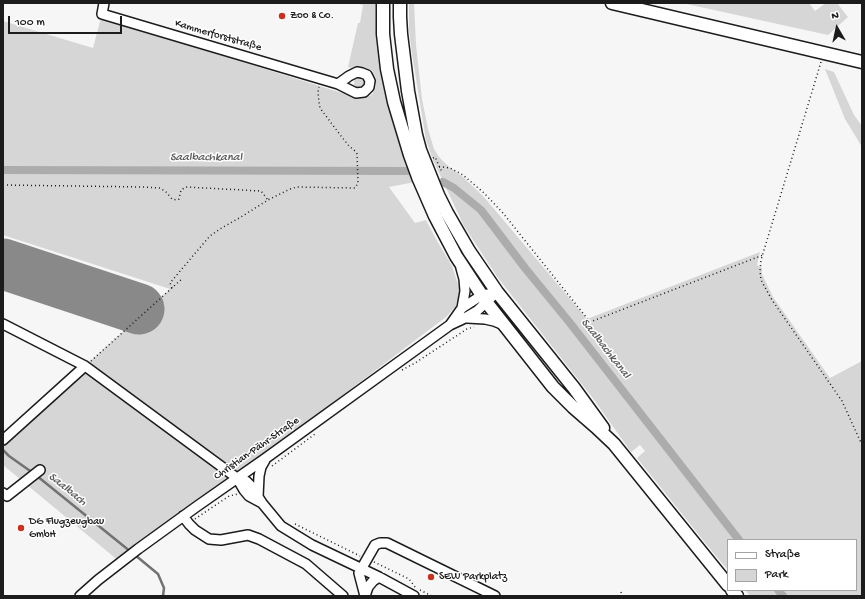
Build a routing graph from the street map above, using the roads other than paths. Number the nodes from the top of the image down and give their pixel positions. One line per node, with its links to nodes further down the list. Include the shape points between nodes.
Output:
1 (104, 3): 6 (street, Kammerforststraße, via 102,14)
2 (383, 3): 7 (main road, via 383,34 394,102 418,177)
3 (400, 3): 8 (main road, via 408,91 420,150 447,213)
4 (612, 3): 5 (main road)
5 (862, 62)
6 (338, 84)
7 (460, 263): 9 (main road); 10 (street, via 464,279)
8 (497, 292): 9 (street, Christian-Pähr-Straße); 17 (main road, via 586,404)
9 (484, 299): 10 (street, Christian-Pähr-Straße); 11 (street, Christian-Pähr-Straße, via 477,311); 14 (main road)
10 (462, 308): 13 (street, Christian-Pähr-Straße)
11 (466, 318): 13 (street, Christian-Pähr-Straße); 14 (street, via 485,319)
12 (3, 324): 15 (street)
13 (450, 325): 18 (street, Christian-Pähr-Straße)
14 (504, 325): 17 (main road, via 553,387)
15 (85, 366): 16 (street); 20 (street)
16 (3, 440)
17 (614, 444): 26 (main road)
18 (266, 458): 20 (street, Christian-Pähr-Straße); 22 (street, via 259,476)
19 (40, 470): 21 (street, via 7,496)
20 (237, 478): 22 (street, via 250,496); 22 (street, via 246,481); 23 (street, Christian-Pähr-Straße)
21 (3, 494)
22 (260, 500): 24 (street, via 281,526 312,545)
23 (183, 516): 27 (street, Christian-Pähr-Straße); 28 (street, via 195,530 209,539 220,540 248,535 259,539 306,564)
24 (362, 568): 25 (street); 29 (street, via 359,573); 31 (street, via 375,545 387,543)
25 (379, 577): 29 (street, via 373,580); 30 (street)
26 (727, 584)
27 (80, 596)
28 (343, 596)
29 (365, 596)
30 (414, 596)
31 (495, 596)

